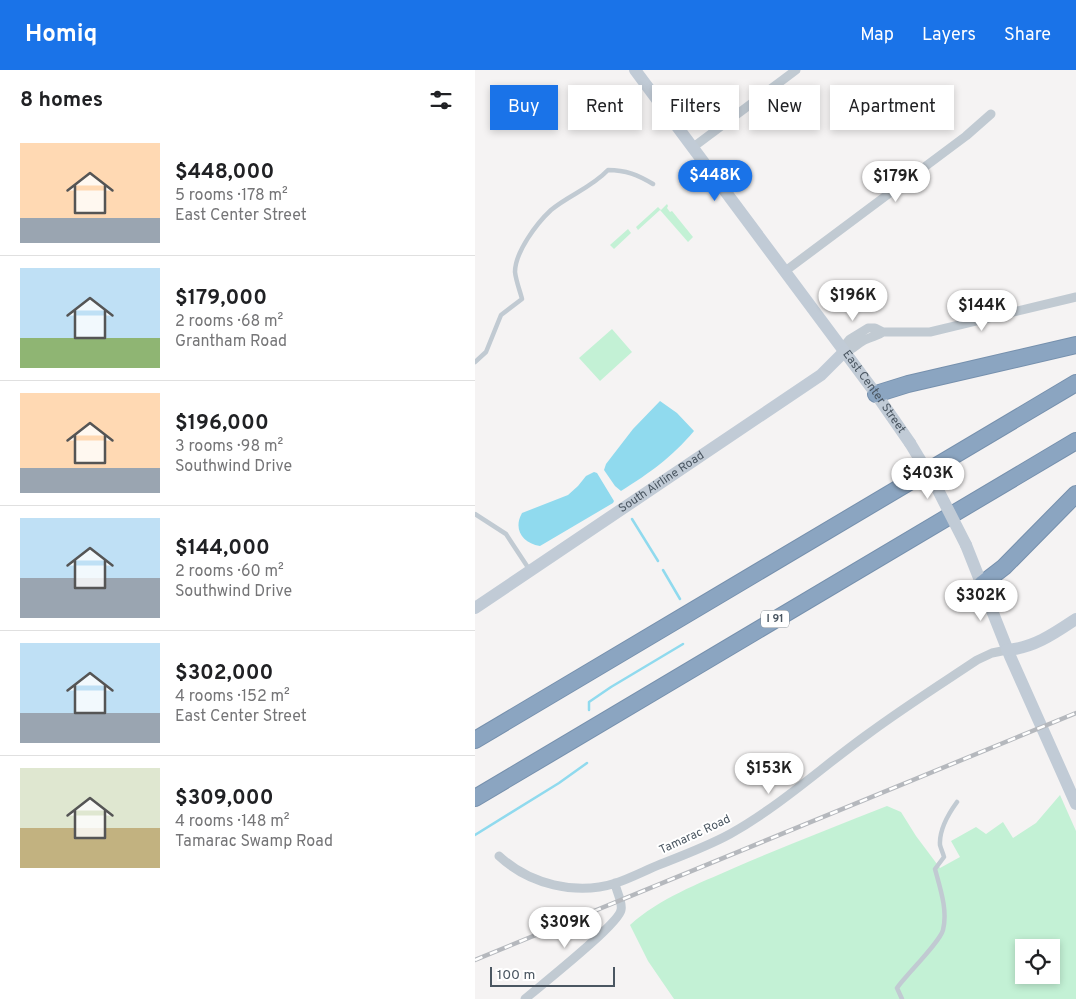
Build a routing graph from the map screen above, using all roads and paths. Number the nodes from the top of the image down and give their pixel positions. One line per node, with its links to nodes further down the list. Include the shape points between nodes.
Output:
1 (635, 70): 6 (main road, East Center Street)
2 (782, 70): 4 (street)
3 (796, 70): 4 (street)
4 (781, 81): 6 (street)
5 (991, 114): 8 (street, via 967,136)
6 (692, 148): 8 (main road, East Center Street)
7 (653, 184): 12 (lane, via 637,174 608,170 600,179 552,210 520,252 515,272 522,299 501,315 486,352)
8 (784, 272): 11 (main road, East Center Street)
9 (1076, 298): 11 (street, via 936,331 863,330 848,340)
10 (1076, 344): 14 (highway)
11 (844, 352): 14 (main road, East Center Street); 18 (main road, South Airline Road, via 821,375)
12 (475, 362)
13 (1076, 383): 23 (highway)
14 (876, 394): 19 (main road, East Center Street, bridge, via 937,488)
15 (1076, 441): 24 (highway, I 91)
16 (1076, 494): 19 (highway, via 1004,567)
17 (475, 514): 18 (lane, via 506,534)
18 (530, 570): 20 (main road, South Airline Road)
19 (982, 584): 22 (main road, East Center Street)
20 (475, 608)
21 (1076, 619): 22 (main road, via 1034,645)
22 (1007, 650): 26 (main road, East Center Street); 28 (street, Tamarac Road, via 987,654 868,734 730,834)
23 (475, 740)
24 (475, 798)
25 (957, 802): 30 (lane, via 943,829 940,844 944,857 935,869 944,902 943,932 897,988)
26 (1075, 802)
27 (499, 856): 28 (street, Tamarac Road, via 521,873 551,884 589,887)
28 (615, 883): 29 (street, via 621,906 613,923)
29 (525, 999)
30 (902, 999)

